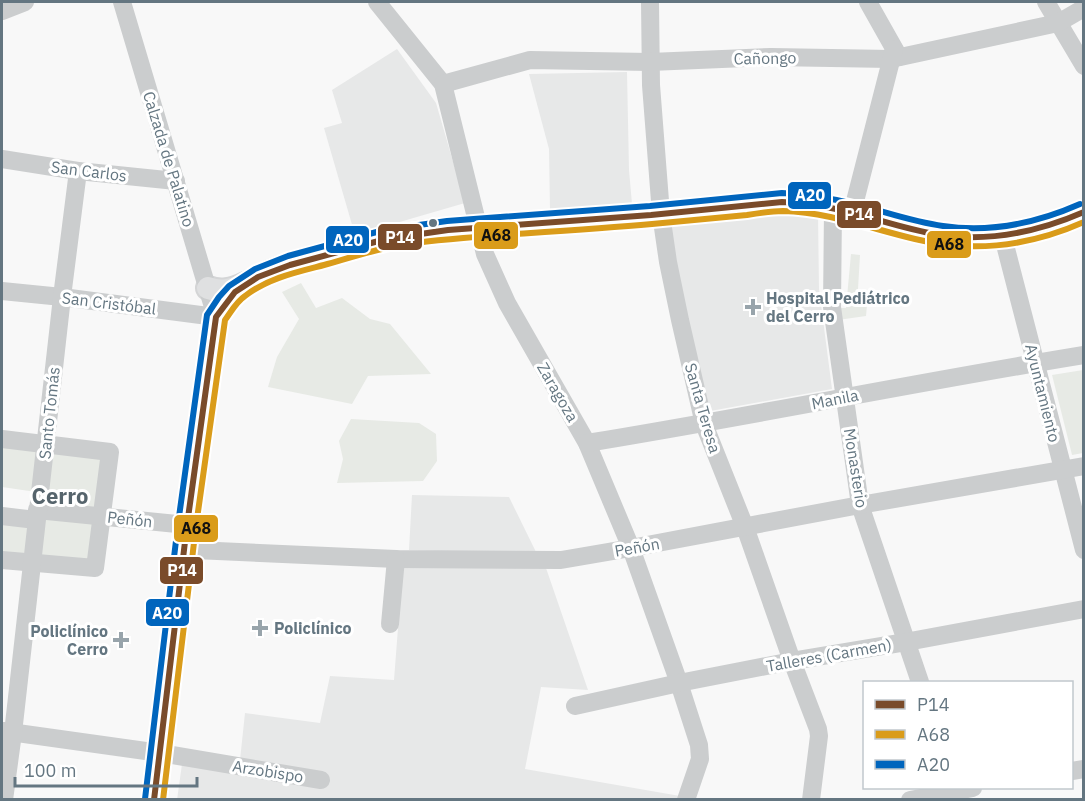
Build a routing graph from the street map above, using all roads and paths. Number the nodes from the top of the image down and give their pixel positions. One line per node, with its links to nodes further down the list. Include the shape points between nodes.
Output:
1 (25, 2): 8 (street)
2 (122, 2): 16 (street, Calzada de Palatino)
3 (376, 2): 13 (street, Zaragoza)
4 (650, 2): 11 (street, Santa Teresa)
5 (868, 2): 10 (street)
6 (1046, 2): 9 (street)
7 (1083, 8): 9 (street, Cañongo)
8 (2, 11)
9 (1058, 23): 10 (street, Cañongo); 12 (street)
10 (895, 54): 11 (street, Cañongo); 17 (street, Monasterio)
11 (650, 62): 13 (street, Cañongo, via 530,60); 19 (street, Santa Teresa)
12 (1083, 66)
13 (443, 84): 20 (street, Zaragoza)
14 (2, 159): 15 (street, San Carlos)
15 (78, 171): 16 (street, San Carlos); 25 (street, Santo Tomás)
16 (176, 181): 23 (street, Calzada de Palatino)
17 (842, 211): 19 (main road, via 781,202); 21 (main road, via 953,237); 29 (street, Monasterio, via 832,306)
18 (1083, 212): 21 (main road, via 1040,229)
19 (661, 214): 20 (main road); 30 (street, Santa Teresa)
20 (478, 227): 22 (main road, via 384,239 295,264); 32 (street, Zaragoza, via 485,254 507,303)
21 (1003, 237): 28 (street, Ayuntamiento)
22 (249, 283): 23 (main road, via 226,291); 26 (main road, via 224,304)
23 (208, 288): 26 (street, Calzada de Palatino)
24 (2, 291): 25 (street, San Cristóbal)
25 (62, 297): 26 (street, San Cristóbal); 33 (street, Santo Tomás)
26 (216, 317): 40 (main road)
27 (1083, 356): 28 (street, Manila)
28 (1035, 363): 29 (street, Manila); 35 (street, Ayuntamiento)
29 (845, 396): 30 (street, Manila); 36 (street, Monasterio)
30 (704, 424): 32 (street, Manila); 41 (street, Santa Teresa)
31 (2, 439): 33 (street)
32 (587, 443): 42 (street, Zaragoza)
33 (45, 445): 37 (street, Santo Tomás); 39 (street, via 110,452)
34 (1083, 466): 35 (street, Peñón)
35 (1063, 469): 36 (street, Peñón); 44 (street, Ayuntamiento)
36 (860, 505): 41 (street, Peñón); 50 (street, Monasterio)
37 (37, 515): 38 (street, Peñón); 39 (street, Peñón); 47 (street, Santo Tomás)
38 (2, 516)
39 (102, 516): 40 (street, Peñón); 47 (street, via 95,568)
40 (187, 525): 43 (main road)
41 (745, 527): 42 (street, Peñón); 51 (street, Santa Teresa)
42 (631, 548): 45 (street, Peñón, via 561,560); 53 (street, Zaragoza)
43 (184, 549): 45 (street, Peñón); 56 (main road)
44 (1083, 550)
45 (396, 559): 49 (street)
46 (2, 560): 47 (street)
47 (31, 563): 55 (street, Santo Tomás)
48 (1083, 609): 50 (street, Talleres (Carmen))
49 (390, 624)
50 (906, 642): 51 (street, Talleres (Carmen)); 52 (street, Monasterio)
51 (792, 661): 53 (street, Talleres (Carmen)); 62 (street, Santa Teresa, via 819,736)
52 (920, 681)
53 (679, 683): 54 (street, Talleres (Carmen)); 61 (street, Zaragoza, via 700,749)
54 (575, 706)
55 (7, 732): 56 (street, Arzobispo); 59 (street, Santo Tomás)
56 (160, 753): 57 (street, Arzobispo); 60 (main road)
57 (321, 780)
58 (959, 789): 63 (street)
59 (4, 800)
60 (154, 800)
61 (686, 800)
62 (811, 800)
63 (910, 800)

